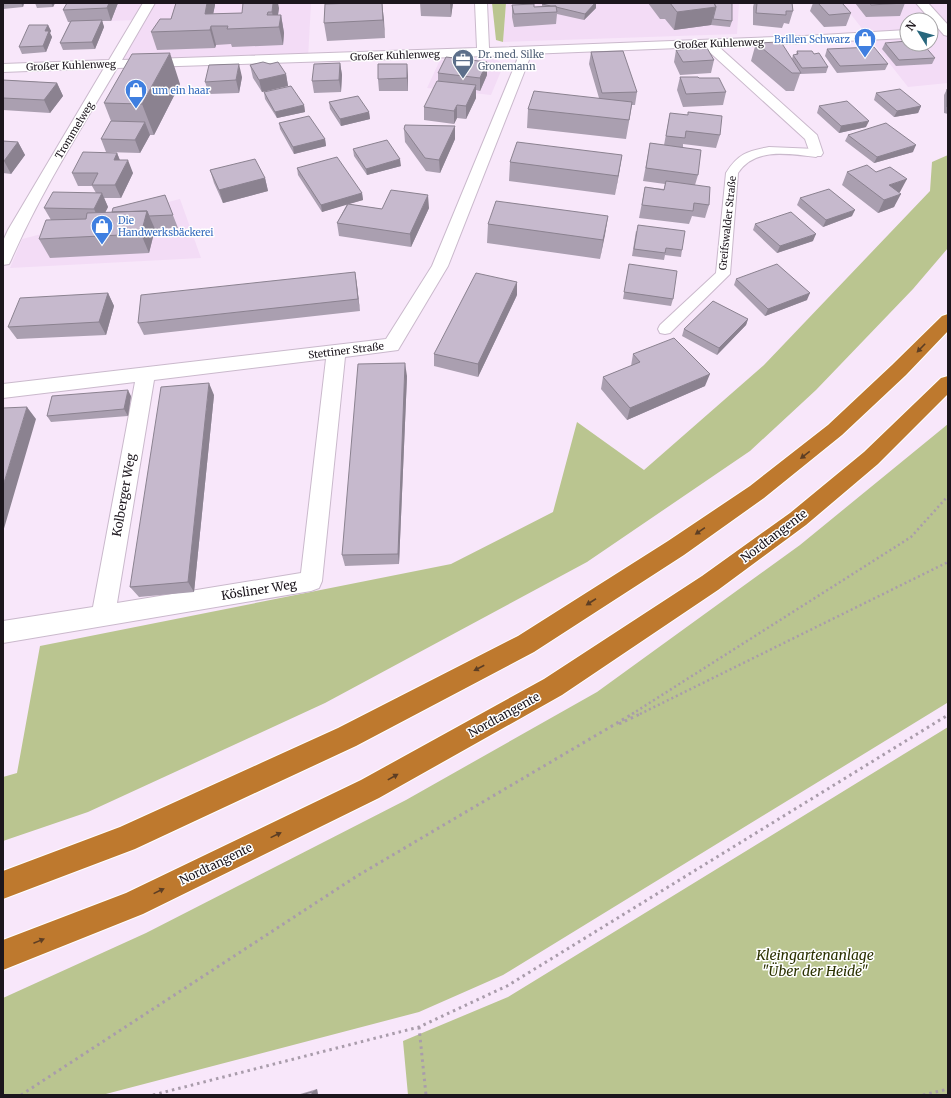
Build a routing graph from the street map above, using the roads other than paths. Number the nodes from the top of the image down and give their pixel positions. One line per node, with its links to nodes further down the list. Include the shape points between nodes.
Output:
1 (150, 3): 9 (street, Trommelweg)
2 (481, 3): 8 (street)
3 (922, 3): 4 (street)
4 (948, 32)
5 (899, 34): 6 (street, Großer Kuhlenweg)
6 (708, 44): 7 (street, Großer Kuhlenweg); 11 (street, Greifswalder Straße, via 812,138)
7 (521, 50): 8 (street, Großer Kuhlenweg); 15 (street, Stettiner Straße, via 523,60 440,266 392,344)
8 (483, 52): 9 (street, Großer Kuhlenweg)
9 (113, 64): 10 (street, Großer Kuhlenweg); 12 (street, Trommelweg, via 33,199)
10 (3, 68)
11 (816, 153): 14 (lane, Greifswalder Straße, via 766,150 747,156 735,167 732,173 723,274)
12 (3, 260)
13 (948, 320): 21 (highway, one-way to 21, via 835,430 757,492 676,548 526,644 347,737 125,839)
14 (665, 329)
15 (336, 351): 16 (street, Stettiner Straße); 19 (street, Kösliner Weg, via 311,581)
16 (146, 374): 18 (street, Stettiner Straße); 19 (street, Kolberger Weg)
17 (948, 383): 22 (highway, Nordtangente, one-way to 17, via 133,904 370,789 553,687 710,583 798,519 871,458)
18 (3, 391)
19 (103, 616): 20 (street, Kösliner Weg)
20 (3, 632)
21 (3, 885)
22 (3, 955)

